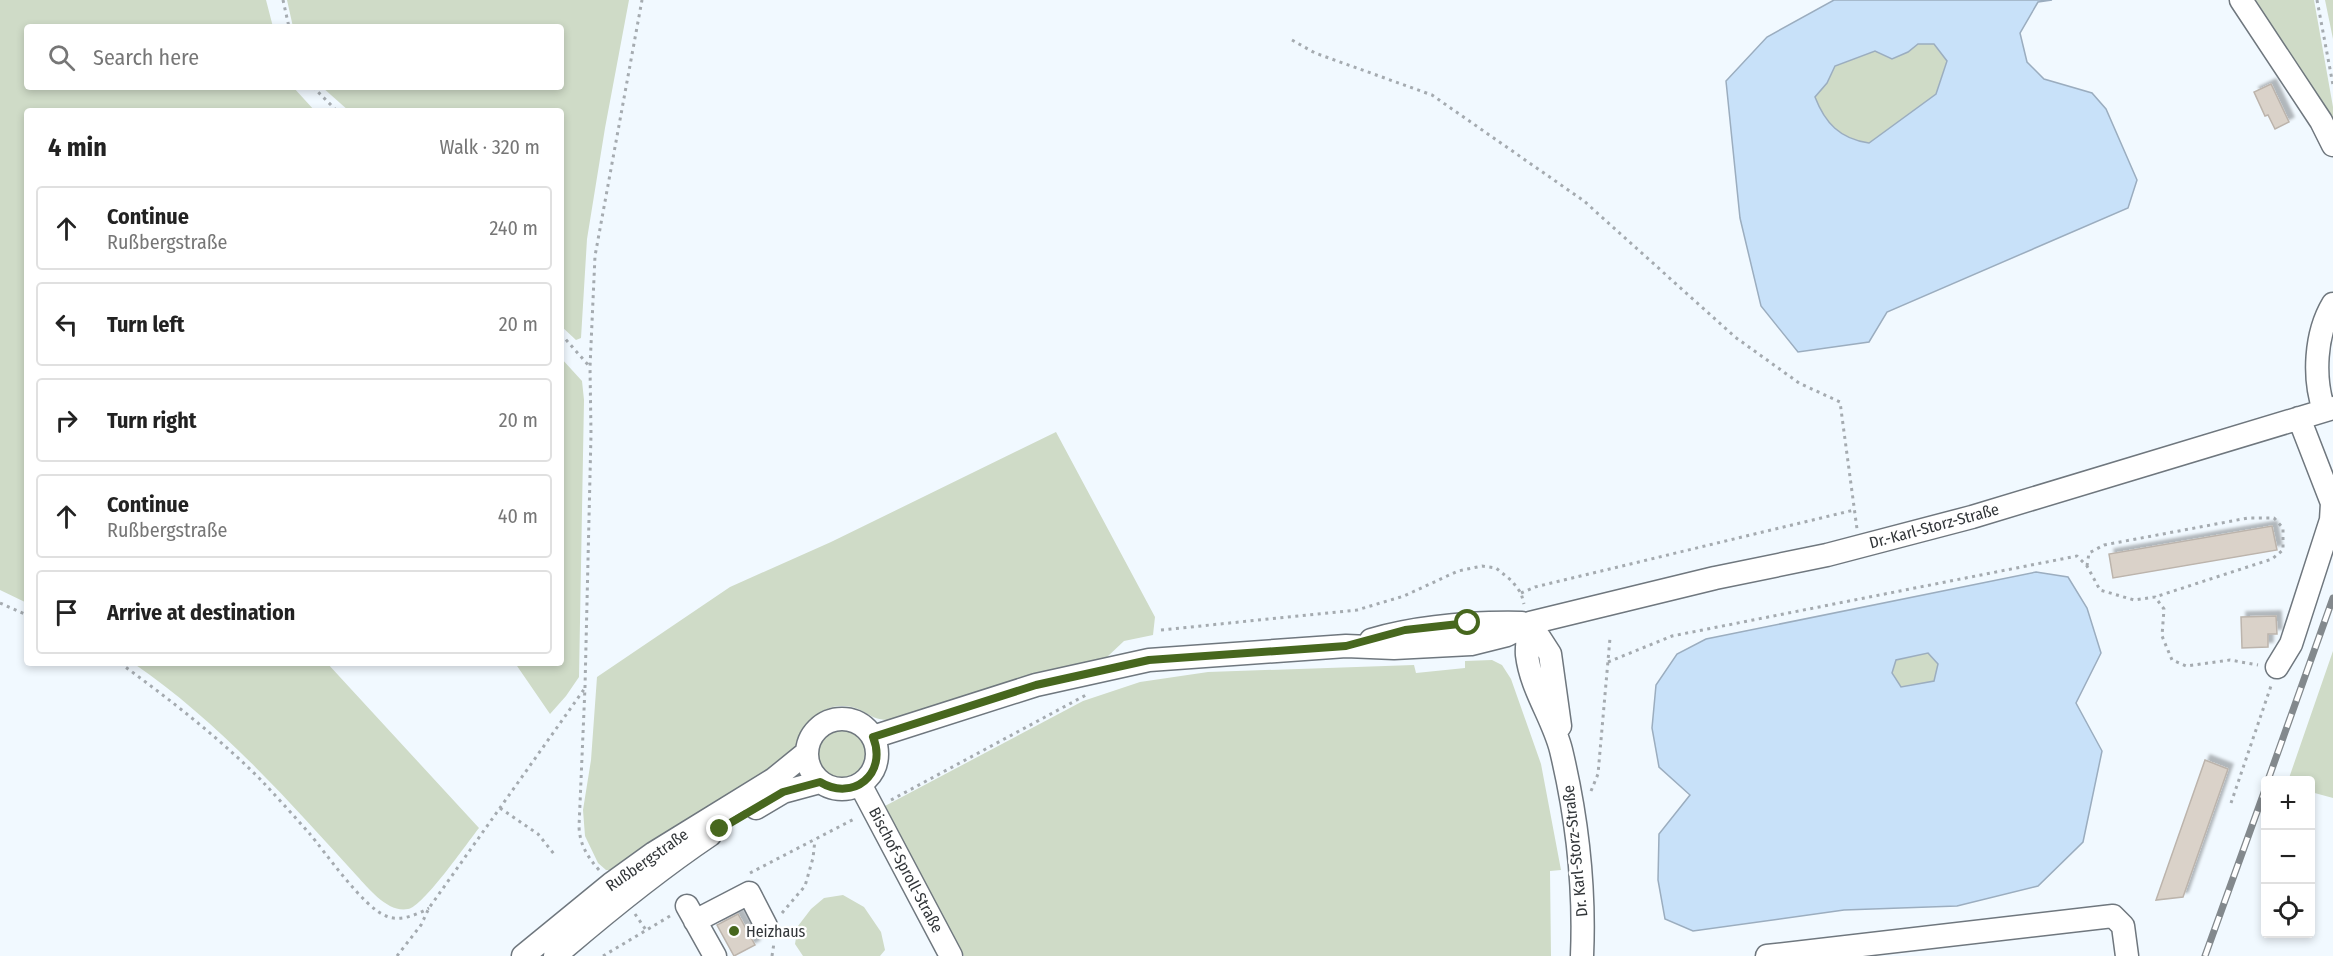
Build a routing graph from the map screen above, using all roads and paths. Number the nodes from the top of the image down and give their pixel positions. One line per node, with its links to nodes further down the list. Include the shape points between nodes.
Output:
1 (283, 0): 5 (path)
2 (642, 0): 13 (path, via 595,256)
3 (2241, 0): 10 (street)
4 (2317, 0): 7 (path)
5 (288, 24)
6 (1292, 40): 16 (path, via 1315,53 1432,95 1584,201 1735,337 1798,383 1840,402)
7 (2333, 85)
8 (316, 90): 9 (path)
9 (334, 108)
10 (2333, 145)
11 (2333, 304): 14 (street, via 2318,347 2319,394)
12 (564, 337): 13 (path)
13 (590, 367): 29 (path)
14 (2329, 409): 15 (street, Dr.-Karl-Storz-Straße)
15 (2299, 418): 17 (street, Dr.-Karl-Storz-Straße, via 1972,517); 28 (street, via 2332,503 2331,520 2291,644)
16 (1854, 510): 17 (path); 19 (path)
17 (1862, 545): 22 (street, Dr.-Karl-Storz-Straße, via 1715,578)
18 (2087, 566): 20 (path, via 2100,590 2134,600); 20 (path, via 2089,553 2104,545 2248,518 2274,518 2283,528 2283,550 2272,559); 26 (path, via 2077,556 1672,636)
19 (1521, 592): 22 (path); 24 (path, via 1496,568 1482,566 1458,571 1404,596 1357,610)
20 (2155, 597): 28 (path, via 2164,609 2162,636 2172,660 2186,666 2230,660)
21 (0, 603): 23 (path)
22 (1527, 613): 31 (street, via 1507,635 1471,644 1346,646 1149,660 1036,685); 35 (street, Dr. Karl-Storz-Straße, via 1527,654 1535,686 1560,747)
23 (24, 614)
24 (1161, 630)
25 (1610, 638): 26 (path)
26 (1608, 662): 35 (path, via 1598,774 1591,791)
27 (124, 666): 43 (path, via 209,732 259,779 368,904 386,916 401,918)
28 (2277, 667): 36 (path)
29 (585, 687): 37 (path); 42 (path, via 580,841 586,855)
30 (1092, 692): 38 (path)
31 (873, 737): 32 (street, via 858,723 838,719 819,726); 34 (street, via 876,764)
32 (806, 753): 33 (street, via 807,764); 42 (street, Rußbergstraße, via 774,779 706,819)
33 (820, 782): 34 (street, via 840,790); 42 (street, Rußbergstraße, via 783,792)
34 (860, 784): 38 (street, Bischof-Sproll-Straße)
35 (1572, 798): 54 (street, Dr. Karl-Storz-Straße, via 1584,910)
36 (2231, 803)
37 (500, 808): 40 (path, via 538,834); 43 (path)
38 (874, 809): 39 (path); 53 (street, Bischof-Sproll-Straße)
39 (814, 839): 41 (path); 45 (path, via 805,886)
40 (554, 854)
41 (746, 875)
42 (617, 890): 46 (path); 48 (street, Rußbergstraße); 49 (street, Rußbergstraße)
43 (429, 909): 47 (path)
44 (691, 913): 45 (street, via 749,893); 46 (path); 51 (street)
45 (774, 928): 52 (path)
46 (646, 930): 50 (path)
47 (397, 956)
48 (523, 956)
49 (555, 956)
50 (603, 956)
51 (715, 956)
52 (772, 956)
53 (951, 956)
54 (1582, 956)
55 (1767, 956): 56 (street, via 2113,916 2123,926)
56 (2127, 956)

